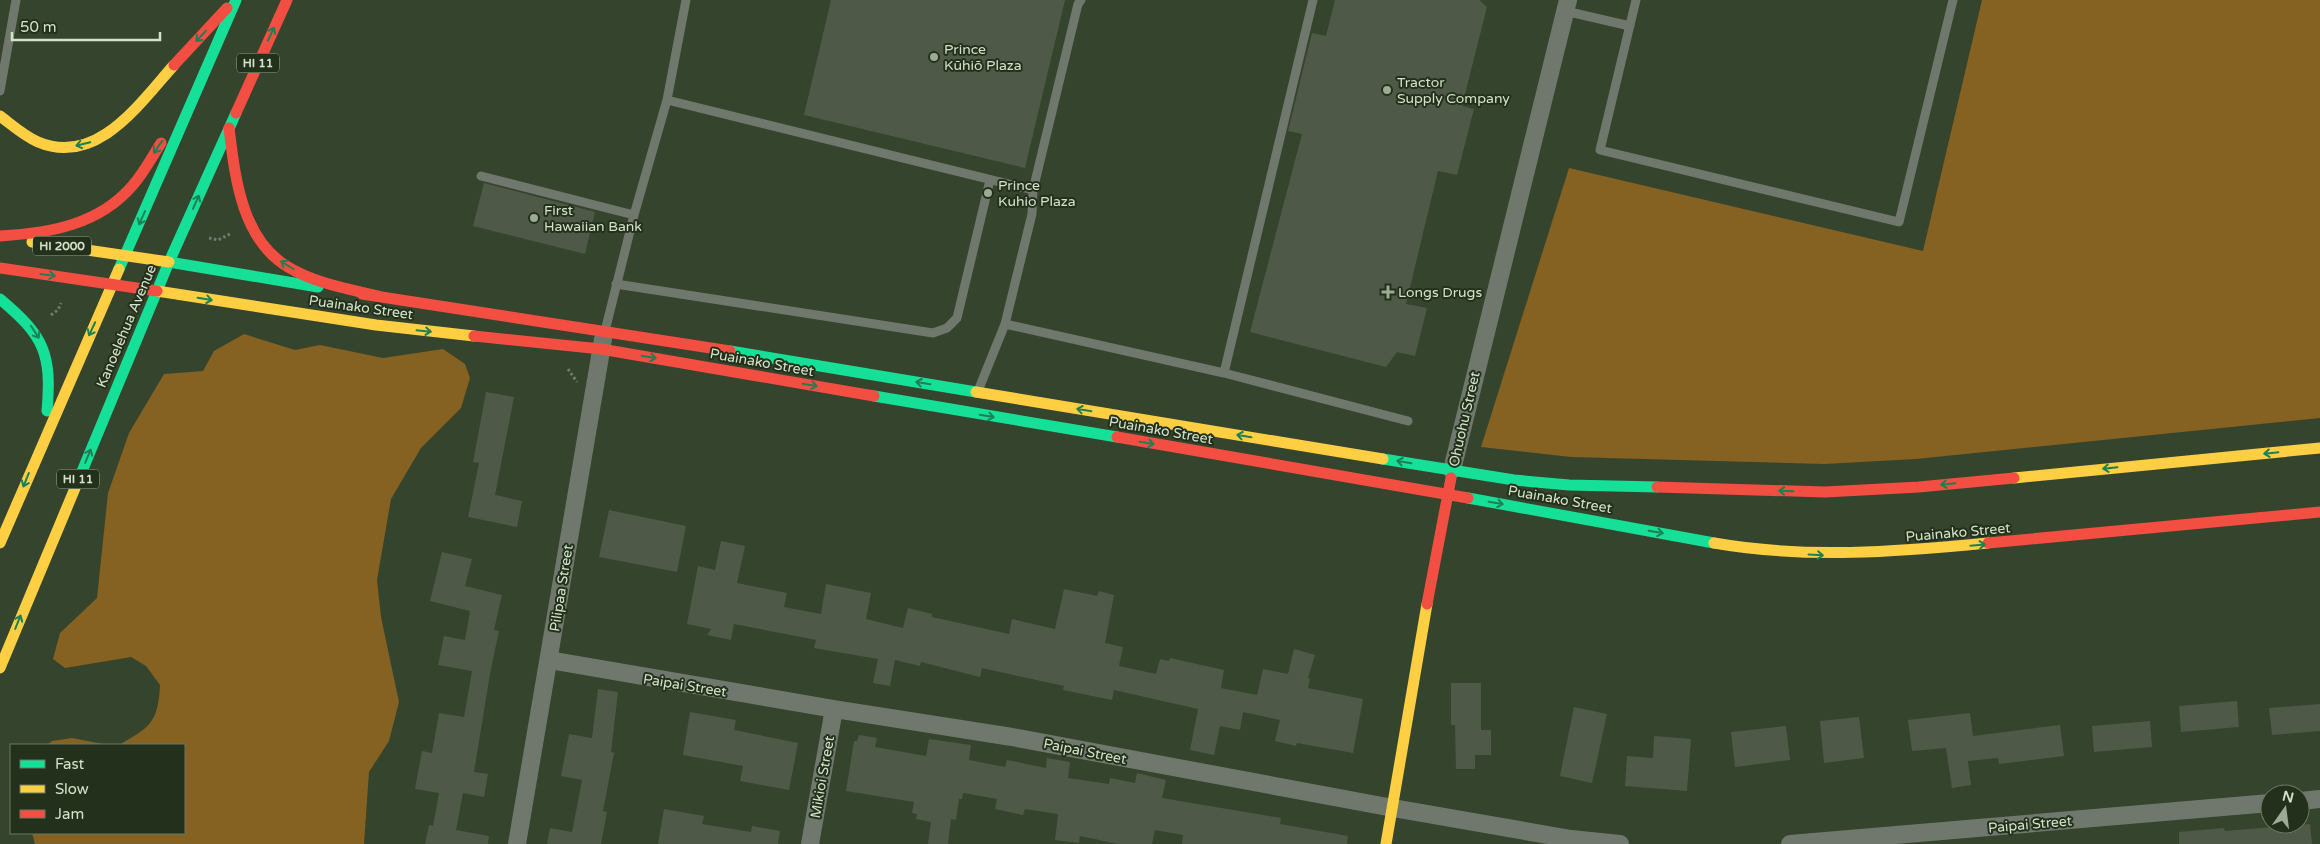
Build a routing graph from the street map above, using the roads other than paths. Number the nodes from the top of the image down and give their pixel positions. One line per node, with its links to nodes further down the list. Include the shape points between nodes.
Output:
1 (16, 0): 12 (lane)
2 (235, 0): 11 (main road, Kanoelehua Avenue / HI 11); 14 (main road, one-way to 14, via 121,123 97,140 74,146 50,146 28,136)
3 (286, 0): 15 (main road, Kanoelehua Avenue / HI 11, one-way to 3)
4 (686, 0): 13 (lane)
5 (1081, 0): 18 (lane)
6 (1313, 0): 32 (lane)
7 (1636, 0): 10 (lane)
8 (1953, 0): 10 (lane, via 1899,222 1600,150)
9 (1567, 6): 10 (lane); 37 (street, Ohuohu Street)
10 (1630, 26)
11 (205, 78): 20 (main road, one-way to 20, via 131,188 106,211 75,226 42,234); 21 (main road, Kanoelehua Avenue / HI 11, one-way to 21)
12 (0, 91)
13 (667, 100): 17 (lane); 19 (lane)
14 (0, 116)
15 (229, 126): 22 (main road, Kanoelehua Avenue / HI 11, one-way to 15); 27 (main road, one-way to 15, via 307,277 281,262 267,249 242,207)
16 (481, 176): 19 (lane)
17 (990, 180): 18 (lane); 25 (lane, via 957,318 947,328 933,333)
18 (1033, 190): 29 (lane, via 1032,214)
19 (634, 215): 25 (lane)
20 (0, 236): 21 (main road, Puainako Street / HI 2000)
21 (125, 255): 22 (main road, Puainako Street / HI 2000); 24 (main road, Kanoelehua Avenue / HI 11)
22 (169, 262): 26 (main road, Kanoelehua Avenue / HI 11); 27 (main road, Puainako Street)
23 (0, 268): 24 (main road, Puainako Street / HI 2000, one-way to 24)
24 (113, 284): 26 (main road, Puainako Street / HI 2000); 35 (main road, Kanoelehua Avenue / HI 11, one-way to 35)
25 (616, 284): 30 (lane)
26 (157, 291): 31 (main road, Puainako Street, one-way to 31, via 376,326); 42 (main road, Kanoelehua Avenue / HI 11, one-way to 26)
27 (382, 297): 30 (main road, Puainako Street)
28 (0, 299): 35 (main road, one-way to 35, via 25,318 48,358 51,381)
29 (1005, 324): 32 (lane); 33 (lane)
30 (605, 331): 31 (street, Pilipaa Street); 33 (main road, Puainako Street, one-way to 30)
31 (601, 349): 33 (main road, Puainako Street, one-way to 33); 41 (street, Pilipaa Street)
32 (1224, 373): 34 (lane)
33 (973, 402): 37 (main road, Puainako Street, one-way to 33); 38 (main road, Puainako Street, one-way to 38)
34 (1408, 421)
35 (44, 435): 40 (main road, Kanoelehua Avenue / HI 11, one-way to 40)
36 (2320, 448): 37 (main road, Puainako Street, one-way to 37, via 1919,487 1825,492 1569,484 1514,480)
37 (1452, 470): 38 (main road, Ohuohu Street)
38 (1448, 494): 39 (main road, Puainako Street, one-way to 39, via 1738,547 1820,555 1898,552); 45 (main road, Ohuohu Street)
39 (2320, 512)
40 (0, 543)
41 (549, 660): 43 (street, Paipai Street); 46 (street, Pilipaa Street)
42 (0, 668)
43 (834, 709): 45 (street, Paipai Street, via 1012,737); 47 (street, Mikioi Street)
44 (2260, 804): 50 (street, Paipai Street)
45 (1393, 808): 48 (main road, Ohuohu Street); 49 (street, Paipai Street)
46 (517, 844)
47 (810, 844)
48 (1386, 844)
49 (1620, 844)
50 (1790, 844)

